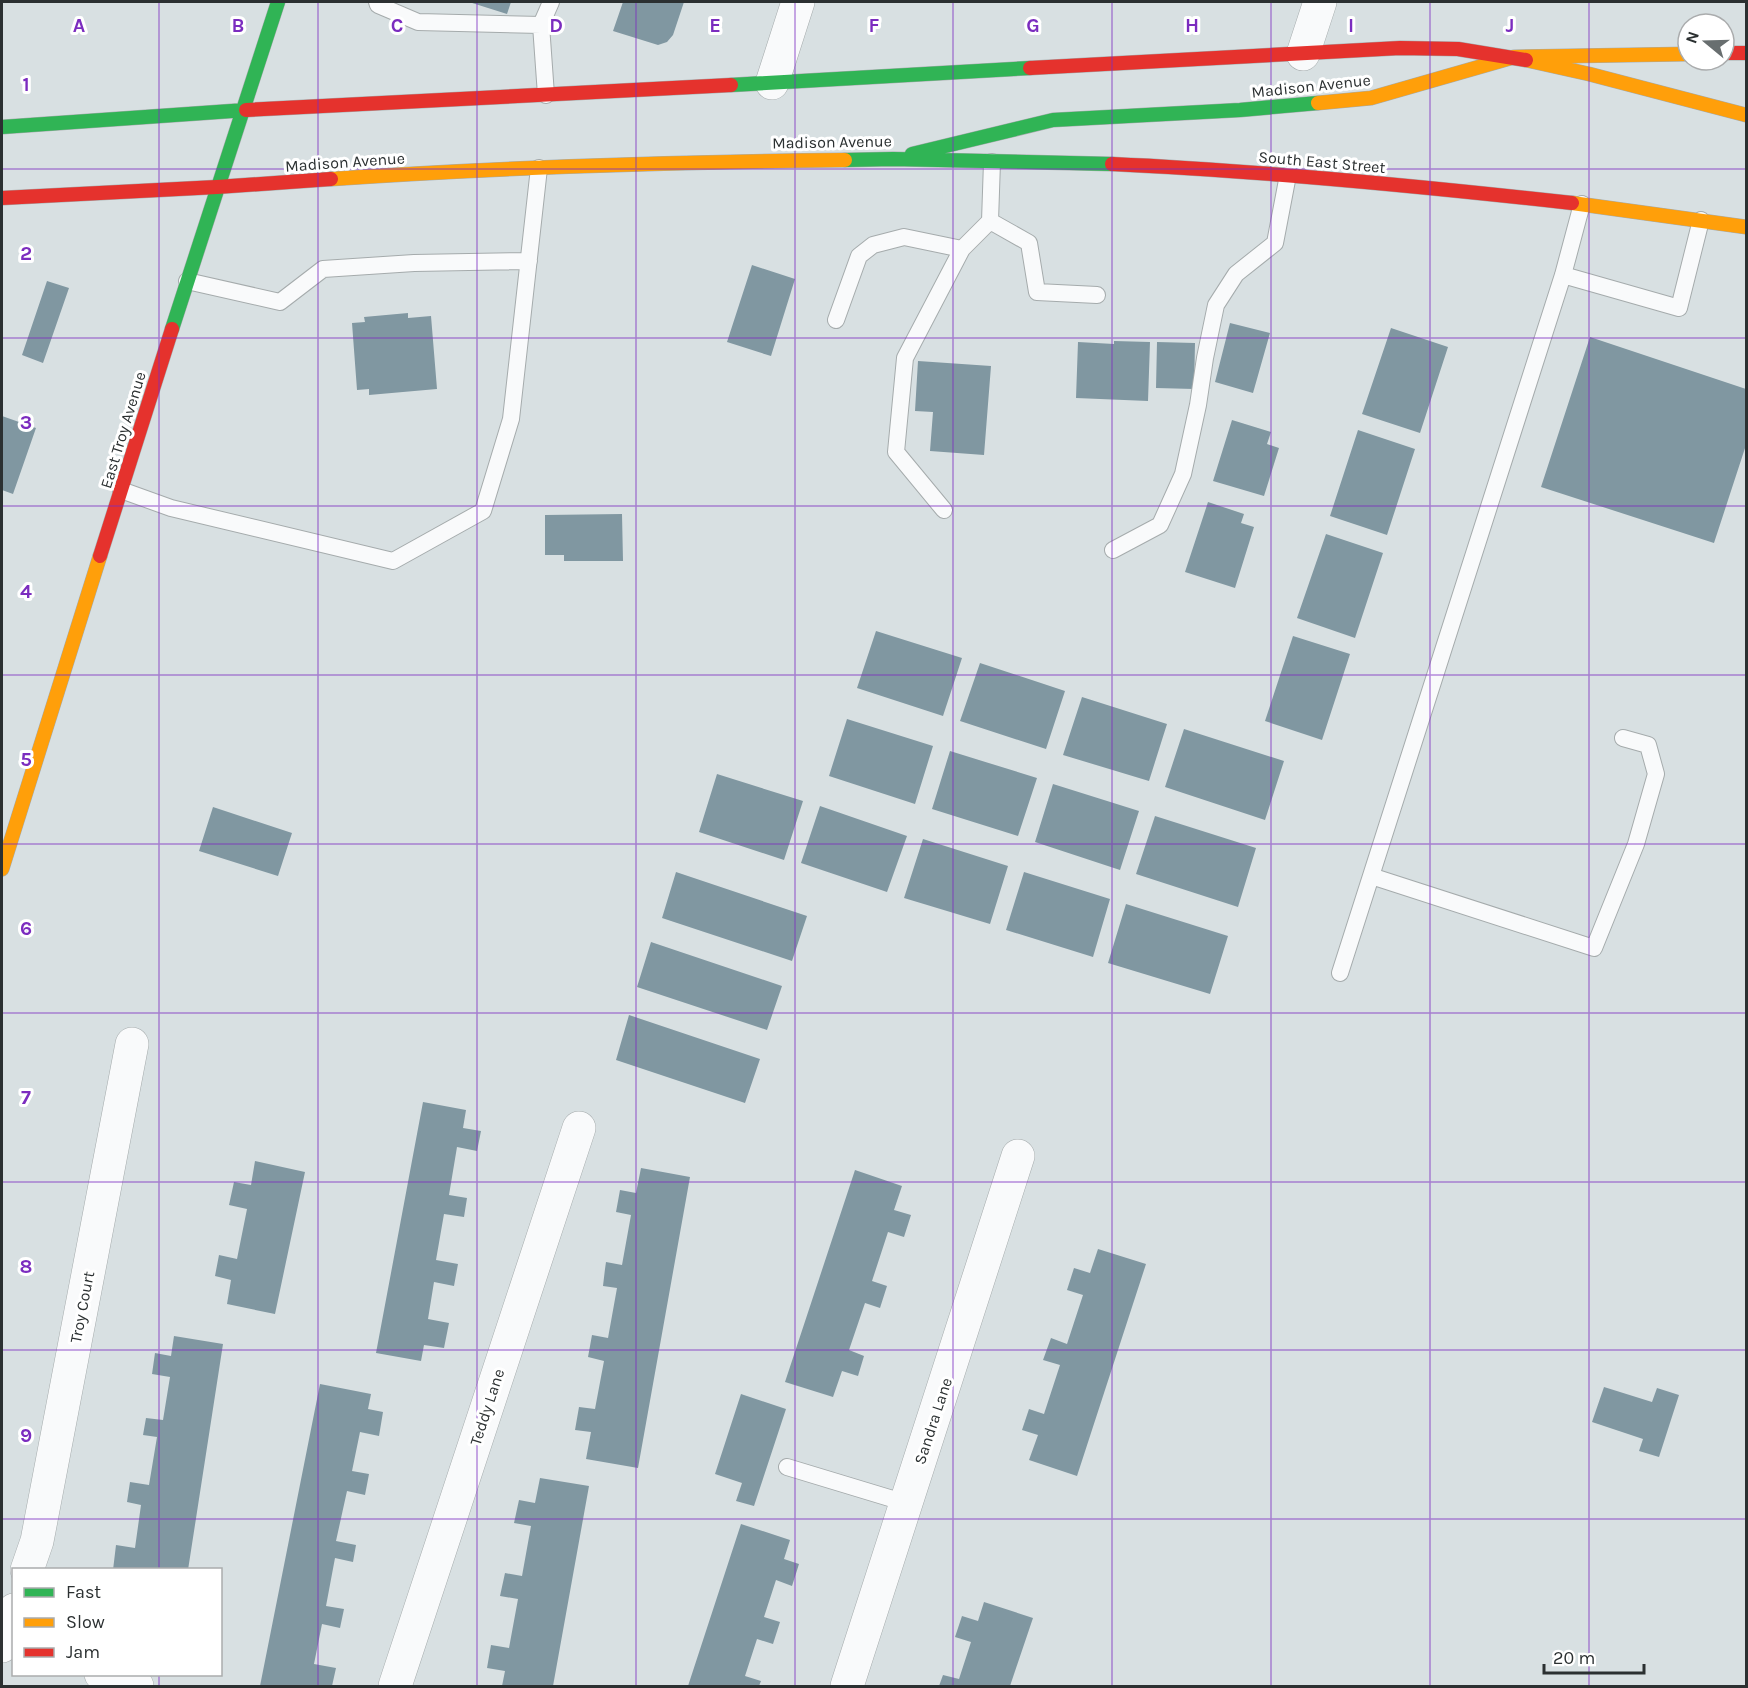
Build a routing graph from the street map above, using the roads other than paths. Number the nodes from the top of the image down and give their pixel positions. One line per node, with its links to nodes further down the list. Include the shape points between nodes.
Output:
1 (278, 2): 12 (main road, East Troy Avenue)
2 (377, 2): 6 (lane, via 418,22)
3 (551, 2): 6 (lane)
4 (798, 2): 10 (street)
5 (1320, 2): 7 (street)
6 (541, 25): 11 (lane)
7 (1303, 54): 9 (main road, Madison Avenue, via 1400,48 1458,49); 10 (main road, Madison Avenue)
8 (1676, 54): 9 (main road, Madison Avenue)
9 (1514, 57): 13 (main road); 15 (main road, Madison Avenue, via 1371,99 1053,120)
10 (772, 83): 11 (main road, Madison Avenue)
11 (546, 95): 12 (main road, Madison Avenue)
12 (244, 110): 14 (main road, Madison Avenue); 19 (main road, East Troy Avenue)
13 (1746, 115)
14 (2, 127)
15 (893, 159): 16 (main road, South East Street); 17 (main road, Madison Avenue)
16 (992, 162): 18 (main road, South East Street, via 1061,162); 23 (lane)
17 (539, 168): 19 (main road, Madison Avenue); 26 (lane)
18 (1288, 175): 21 (main road, South East Street); 33 (lane, via 1275,243 1236,274 1216,305 1183,474 1160,525)
19 (217, 187): 20 (main road, Madison Avenue); 28 (main road, East Troy Avenue)
20 (2, 198)
21 (1581, 204): 22 (main road, South East Street); 27 (lane)
22 (1701, 220): 24 (main road, South East Street); 27 (lane, via 1679,308)
23 (990, 221): 25 (lane); 29 (lane, via 1029,243 1037,292)
24 (1746, 227)
25 (962, 249): 30 (lane, via 904,237 873,245 859,256); 32 (lane, via 905,358 896,452)
26 (529, 261): 28 (lane, via 323,269 280,302); 31 (lane, via 511,419 483,511 393,561 171,508)
27 (1563, 274): 36 (lane)
28 (187, 281): 31 (main road, East Troy Avenue)
29 (1097, 295)
30 (836, 321)
31 (121, 490): 35 (main road, East Troy Avenue)
32 (944, 510)
33 (1113, 550)
34 (1623, 738): 36 (lane, via 1648,745 1656,774 1636,843 1594,948)
35 (2, 869)
36 (1371, 876): 37 (lane)
37 (1340, 973)
38 (132, 1044): 43 (street, Troy Court, via 37,1541)
39 (579, 1128): 48 (street, Teddy Lane)
40 (1018, 1156): 42 (street, Sandra Lane)
41 (787, 1467): 42 (lane)
42 (906, 1503): 49 (street, Sandra Lane)
43 (27, 1568)
44 (12, 1618): 45 (street)
45 (5, 1644)
46 (106, 1676): 47 (street)
47 (137, 1686)
48 (395, 1686)
49 (847, 1686)

